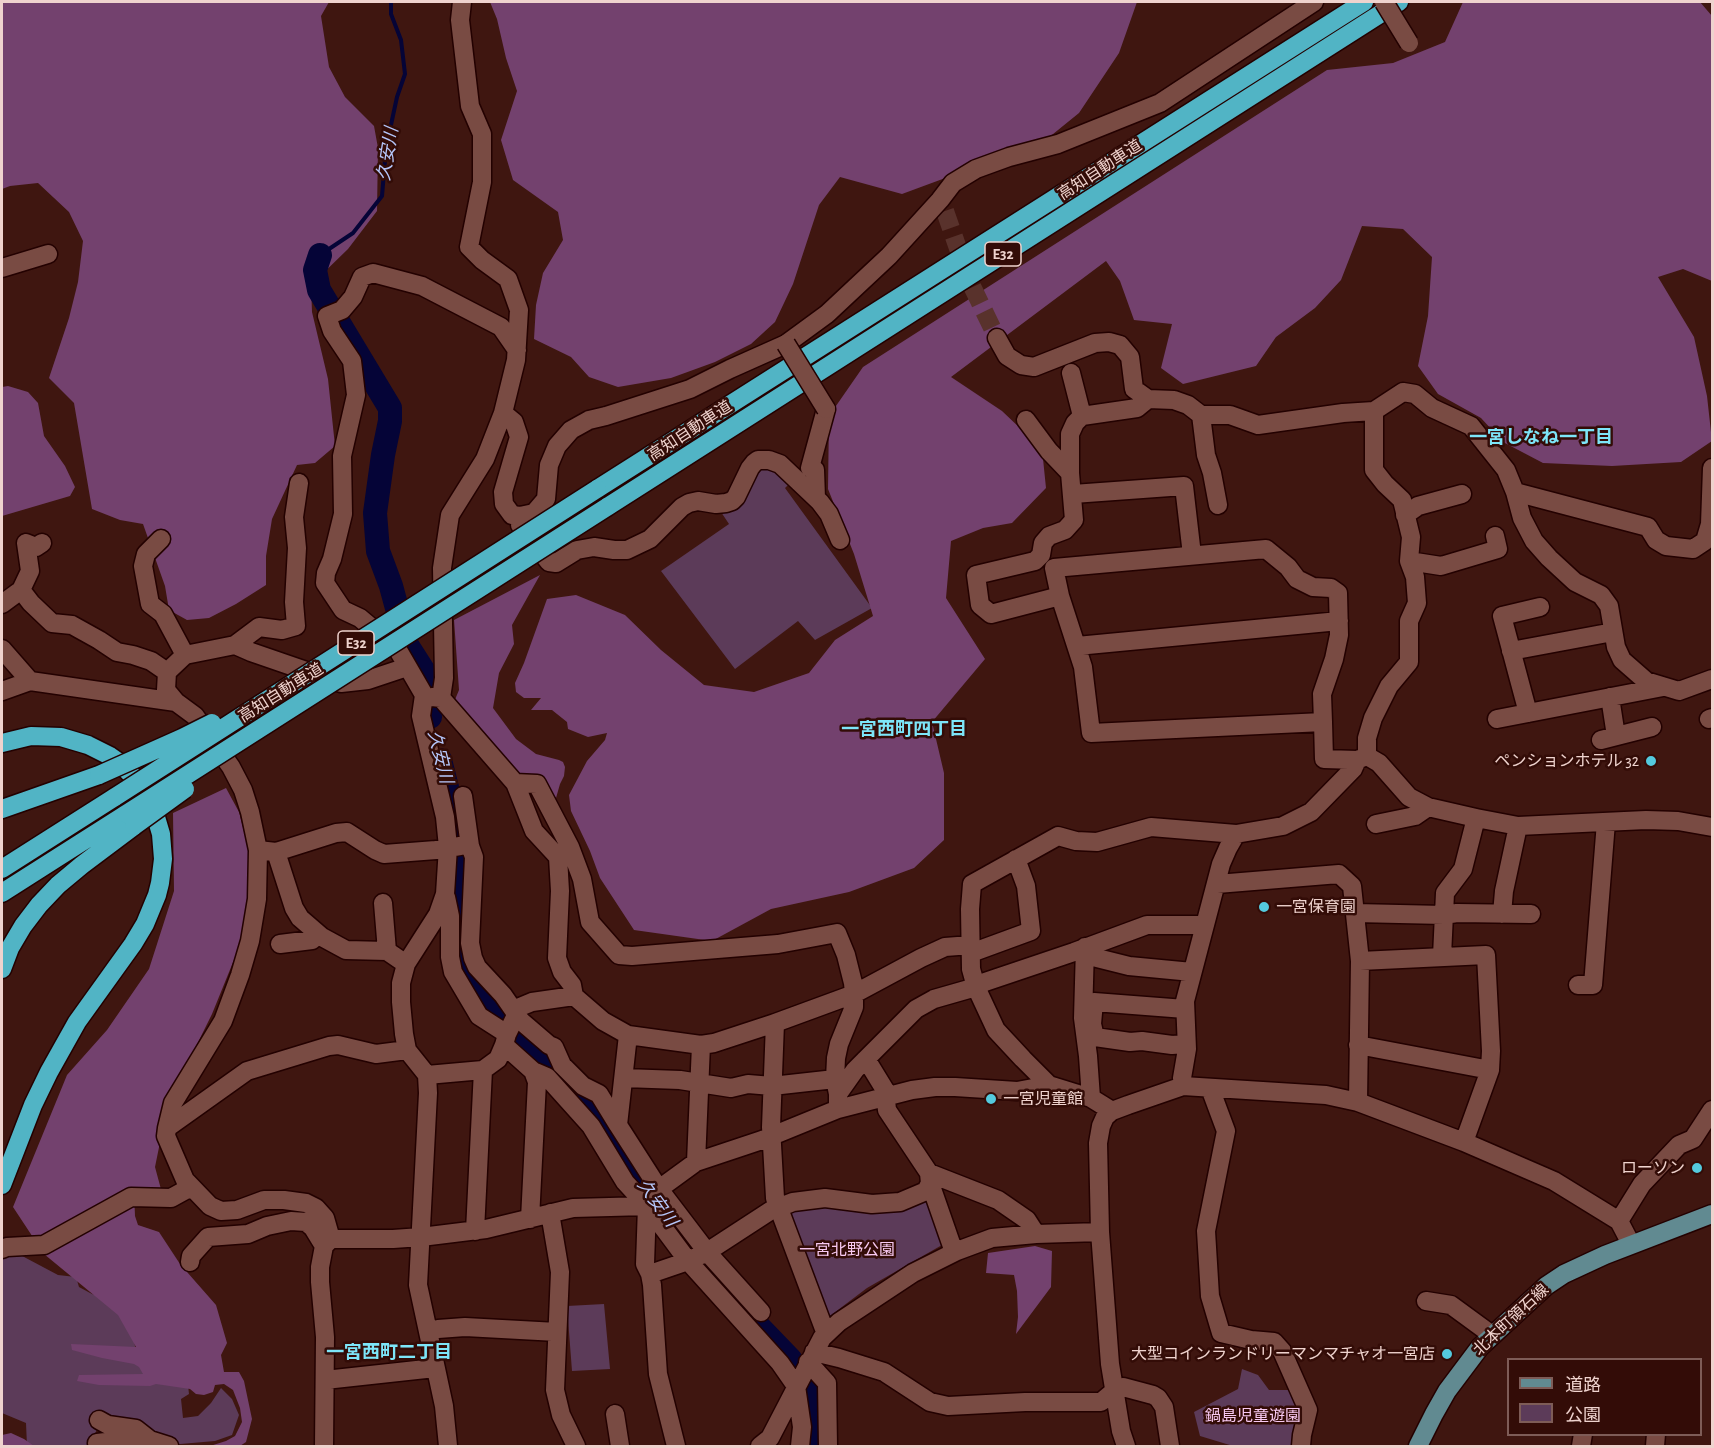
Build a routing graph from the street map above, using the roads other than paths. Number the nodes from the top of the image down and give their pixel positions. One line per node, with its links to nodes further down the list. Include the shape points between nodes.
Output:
1 (462, 2): 11 (street, via 460,20 470,106 482,135 482,182 469,247 508,279 519,310)
2 (1314, 2): 10 (street, via 1160,103 1058,144 1009,157 953,183 942,206 827,314)
3 (1364, 2): 35 (highway, 高知自動車道 / E32, bridge)
4 (1384, 2): 6 (street, bridge)
5 (1399, 2): 67 (highway, 高知自動車道 / E32, bridge, via 320,691)
6 (1409, 43)
7 (48, 254): 8 (street)
8 (2, 268)
9 (997, 338): 13 (street, via 1007,356 1021,365 1034,367 1095,343 1120,345 1130,357 1134,389)
10 (786, 345): 25 (street, bridge, via 826,409 810,468 815,470); 28 (street, via 690,389 588,420 571,430 557,446 549,465 546,499 534,513)
11 (517, 350): 15 (street); 47 (street, via 501,327 422,286 374,273 362,278 342,310 327,316 352,361 356,395 342,456 343,514 326,584 343,610 360,618 398,650)
12 (1071, 373): 17 (street)
13 (1148, 399): 16 (street, via 1174,400); 17 (street, via 1137,408)
14 (1374, 411): 16 (street, via 1258,425 1230,415); 22 (street, via 1403,392 1415,394 1432,408 1471,426 1506,470); 27 (street, via 1374,470 1402,500)
15 (503, 413): 28 (street, via 514,422 519,436 503,492 504,504 512,515); 53 (street, via 485,459 450,515 442,568 444,678)
16 (1201, 415): 26 (street)
17 (1082, 416): 20 (street, via 1070,434)
18 (1026, 420): 20 (street)
19 (1713, 468): 22 (street, via 1710,524 1705,540 1694,549 1666,546 1656,540 1648,527)
20 (1070, 473): 23 (street)
21 (299, 483): 42 (street, via 294,517 296,626 282,630 259,627)
22 (1515, 492): 41 (street, via 1534,541 1575,582 1600,595 1609,606)
23 (1073, 494): 33 (street, via 1184,486); 37 (street, via 1074,520 1065,530 1049,536 1035,561 976,575 980,605 991,614)
24 (1462, 494): 27 (street, via 1418,506)
25 (816, 498): 28 (street, via 780,464 758,460 732,501 689,503 640,545 627,550 577,550 556,563 549,562 520,525); 31 (street, via 829,514)
26 (1218, 506)
27 (1406, 515): 34 (street, via 1411,537)
28 (520, 516)
29 (1495, 536): 34 (street, via 1498,549 1442,566)
30 (161, 539): 46 (street, via 146,554 143,566 150,604 163,614)
31 (840, 540)
32 (42, 543): 36 (street, via 36,547 26,543 30,571)
33 (1192, 555): 37 (street, via 1054,568); 40 (street, via 1266,549 1297,579 1338,593)
34 (1409, 561): 61 (street, via 1417,603 1409,621 1408,662 1389,686 1373,718)
35 (460, 576): 65 (highway, bridge, via 238,710 99,775); 77 (highway, 高知自動車道 / E32, bridge)
36 (21, 590): 38 (street); 48 (street, via 52,622 72,625 117,652 151,661)
37 (1060, 596): 43 (street)
38 (2, 604)
39 (1540, 607): 45 (street, via 1502,616)
40 (1339, 621): 43 (street); 58 (street, via 1334,659 1322,694)
41 (1613, 632): 45 (street); 51 (street, via 1622,660 1646,681)
42 (235, 645): 46 (street); 47 (street, via 341,683 368,680)
43 (1077, 646): 58 (street, via 1091,733)
44 (2, 649): 50 (street)
45 (1506, 650): 56 (street)
46 (184, 655): 48 (street)
47 (407, 667): 53 (street)
48 (168, 672): 55 (street, via 166,690)
49 (1713, 679): 51 (street, via 1678,691)
50 (30, 681): 52 (street); 55 (street)
51 (1663, 687): 54 (street)
52 (2, 691)
53 (433, 697): 62 (street); 74 (street, via 421,716 445,818)
54 (1610, 697): 56 (street); 59 (street, via 1609,738)
55 (176, 702): 75 (street, via 195,716 231,767)
56 (1528, 713): 57 (street)
57 (1497, 719)
58 (1323, 722): 61 (street, via 1324,759)
59 (1652, 726)
60 (2, 743): 133 (highway, via 31,736 61,737 110,756 129,771 148,796 159,823 163,859 157,895 145,924 77,1022 33,1104)
61 (1362, 758): 64 (street, via 1378,763 1409,797); 72 (street, via 1311,812 1283,826)
62 (515, 783): 99 (street, via 537,784 570,847 582,879 590,922 619,955 778,944 837,933); 100 (street, via 534,831 558,857 557,958)
63 (463, 796): 73 (street)
64 (1428, 807): 66 (street); 69 (street, via 1415,816)
65 (2, 809)
66 (1476, 818): 70 (street); 84 (street, via 1463,869 1445,893)
67 (130, 820): 79 (highway); 95 (highway, via 39,905 10,948)
68 (1606, 822): 70 (street); 71 (street, via 1678,820); 97 (street, via 1593,985)
69 (1376, 824)
70 (1518, 826): 83 (street)
71 (1713, 827)
72 (1236, 834): 76 (street, via 1151,827 1097,842 1058,836); 78 (street)
73 (470, 846): 74 (street); 104 (street, via 474,857 470,943 473,958 503,995)
74 (448, 848): 75 (street, via 384,854 346,832); 80 (street)
75 (267, 851): 87 (street, via 294,908); 128 (street, via 240,975 223,1021 172,1103)
76 (1016, 859): 89 (street, via 972,884); 89 (street, via 1026,886 1031,931)
77 (2, 869)
78 (1216, 884): 82 (street, via 1339,874 1352,886); 86 (street)
79 (2, 893)
80 (445, 894): 94 (street, via 438,914); 104 (street, via 453,972 479,1016)
81 (383, 903): 90 (street)
82 (1355, 913): 84 (street); 93 (street)
83 (1502, 914): 84 (street); 85 (street)
84 (1444, 915): 91 (street)
85 (1531, 915)
86 (1206, 925): 92 (street, via 1147,925); 96 (street)
87 (316, 933): 88 (street, via 312,940); 90 (street, via 346,950)
88 (280, 944)
89 (971, 949): 98 (street); 99 (street, via 945,947)
90 (387, 951): 94 (street)
91 (1442, 956): 93 (street); 112 (street, via 1486,955)
92 (1093, 958): 96 (street); 98 (street); 101 (street); 123 (street, via 1083,1018)
93 (1360, 961): 108 (street)
94 (406, 964): 109 (street, via 401,1002)
95 (2, 969)
96 (1192, 972): 102 (street)
97 (1578, 985)
98 (976, 987): 110 (street, via 934,999 916,1009); 117 (street, via 996,1030)
99 (854, 994): 103 (street); 121 (street, via 854,1008 836,1058)
100 (574, 996): 104 (street, via 520,1007); 105 (street, via 603,1021)
101 (1094, 1002): 102 (street); 106 (street, via 1095,1037)
102 (1185, 1010): 106 (street)
103 (775, 1023): 107 (street); 118 (street)
104 (510, 1028): 111 (street, via 498,1059); 113 (street); 127 (street, via 521,1021 554,1047 562,1065 583,1086 599,1094)
105 (628, 1035): 107 (street); 115 (street)
106 (1186, 1044): 119 (street)
107 (701, 1045): 116 (street)
108 (1358, 1045): 112 (street); 124 (street)
109 (407, 1050): 114 (street); 128 (street, via 376,1054 328,1046 247,1071)
110 (866, 1059): 121 (street); 122 (street)
111 (483, 1070): 114 (street); 142 (street)
112 (1490, 1070): 130 (street)
113 (533, 1071): 136 (street, via 547,1077 591,1126 626,1182); 140 (street, via 537,1082)
114 (427, 1075): 145 (street)
115 (624, 1078): 116 (street); 127 (street)
116 (700, 1083): 118 (street, via 731,1088 748,1084); 131 (street)
117 (1049, 1085): 122 (street, via 1017,1091 935,1087); 123 (street)
118 (772, 1086): 121 (street); 129 (street)
119 (1183, 1086): 120 (street); 126 (street)
120 (1210, 1088): 124 (street, via 1326,1095); 179 (street, via 1226,1131 1206,1231 1210,1296 1221,1333 1274,1342 1282,1351 1308,1410)
121 (837, 1094): 122 (street); 129 (street)
122 (886, 1097): 132 (street, via 887,1110)
123 (1091, 1098): 126 (street)
124 (1358, 1102): 130 (street)
125 (1713, 1110): 141 (street, via 1693,1139 1679,1145 1642,1184)
126 (1112, 1111): 143 (street, via 1101,1126 1098,1143)
127 (618, 1125): 135 (street)
128 (167, 1128): 134 (street, via 166,1136)
129 (771, 1136): 131 (street); 137 (street)
130 (1464, 1142): 141 (street, via 1554,1181)
131 (696, 1162): 135 (street)
132 (929, 1178): 137 (street, via 926,1191 900,1202 872,1204 825,1198); 144 (street, via 999,1200 1027,1220); 150 (street)
133 (2, 1185)
134 (191, 1187): 146 (street, via 220,1211 237,1210 264,1200 306,1203 325,1218); 148 (street, via 171,1198 131,1197 44,1245)
135 (659, 1189): 136 (street); 149 (street)
136 (647, 1206): 138 (street, via 573,1208); 151 (street); 153 (street, via 645,1264)
137 (778, 1207): 149 (street); 158 (street)
138 (550, 1213): 140 (street); 157 (street, via 560,1272)
139 (1713, 1214): 147 (main road, 北本町領石線)
140 (530, 1219): 142 (street)
141 (1619, 1221): 147 (street)
142 (475, 1231): 145 (street)
143 (1100, 1232): 144 (street); 164 (street)
144 (1036, 1234): 150 (street, via 992,1238)
145 (421, 1237): 146 (street); 156 (street, via 418,1285)
146 (328, 1242): 152 (street, via 306,1222 291,1221 248,1234 208,1237); 162 (street, via 320,1267)
147 (1631, 1244): 159 (main road, 北本町領石線, via 1564,1274)
148 (2, 1249)
149 (707, 1252): 151 (street); 155 (street)
150 (954, 1252): 158 (street, via 913,1273)
151 (688, 1261): 153 (street); 163 (street, via 780,1362)
152 (190, 1262)
153 (650, 1274): 173 (street, via 658,1374)
154 (1426, 1301): 159 (street, via 1451,1305)
155 (761, 1312)
156 (428, 1331): 157 (street, via 465,1327); 161 (street)
157 (557, 1332): 171 (street, via 556,1402)
158 (826, 1334): 160 (street)
159 (1492, 1335): 180 (main road, 北本町領石線, via 1447,1391)
160 (811, 1357): 163 (street); 164 (street, via 839,1358 884,1372 930,1402 948,1406 1101,1402); 176 (street, via 827,1383)
161 (435, 1368): 162 (street); 170 (street, via 444,1406)
162 (325, 1380): 169 (street)
163 (796, 1386): 174 (street, via 770,1438); 175 (street, via 802,1427)
164 (1114, 1391): 177 (street); 178 (street, via 1123,1387 1158,1398 1164,1407)
165 (615, 1414): 172 (street)
166 (99, 1420): 168 (street, via 136,1429)
167 (97, 1443): 168 (street, via 124,1440)
168 (161, 1444)
169 (324, 1446)
170 (447, 1446)
171 (576, 1446)
172 (620, 1446)
173 (676, 1446)
174 (760, 1446)
175 (800, 1446)
176 (828, 1446)
177 (1126, 1446)
178 (1170, 1446)
179 (1301, 1446)
180 (1418, 1446)

